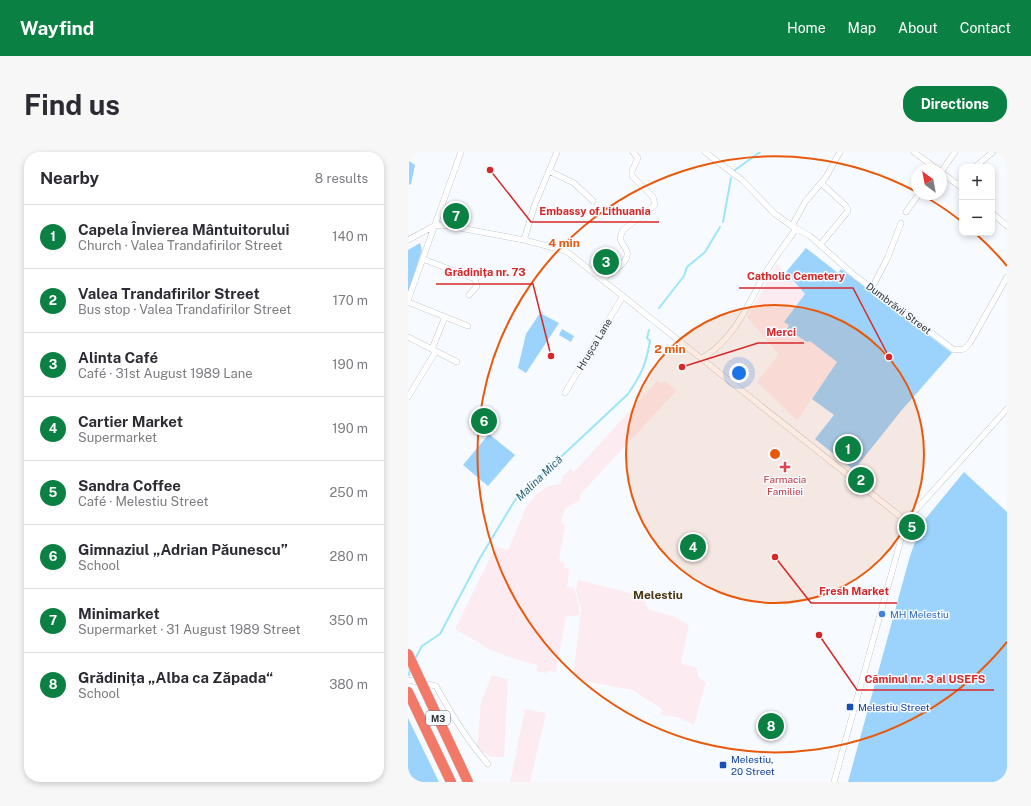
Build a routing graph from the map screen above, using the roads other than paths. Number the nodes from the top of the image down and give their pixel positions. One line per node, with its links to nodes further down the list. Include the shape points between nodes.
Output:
1 (462, 152): 21 (street)
2 (557, 152): 12 (street)
3 (633, 152): 29 (street, via 638,158 632,170 633,178 649,192 655,205 623,230 620,238 627,256 618,269)
4 (705, 152): 23 (street, Dumbrăvii Street, via 750,187 768,208)
5 (840, 152): 14 (street)
6 (914, 152): 9 (street)
7 (955, 152): 10 (street)
8 (993, 152): 11 (street)
9 (930, 164)
10 (945, 164)
11 (979, 164)
12 (549, 171): 17 (street, via 574,183); 25 (street)
13 (947, 176): 15 (street)
14 (821, 183): 23 (street, via 805,202); 26 (street, via 846,206 848,211)
15 (959, 184)
16 (915, 200): 18 (street)
17 (593, 201)
18 (906, 212)
19 (995, 216): 22 (street)
20 (901, 223): 30 (street, via 886,262)
21 (434, 226): 24 (street); 25 (street, via 449,225); 27 (street)
22 (1007, 226)
23 (794, 228): 26 (street, Dumbrăvii Street, via 810,236); 38 (street, via 727,336)
24 (408, 240)
25 (524, 240): 29 (street, via 566,251)
26 (820, 245): 30 (street, Dumbrăvii Street)
27 (423, 259): 31 (street, via 475,279 477,286); 33 (street)
28 (1007, 277): 30 (street, Dumbrăvii Street, via 970,343 961,350 951,348)
29 (602, 279): 32 (street)
30 (872, 288)
31 (469, 295)
32 (623, 296): 38 (street); 40 (street, Hrușca Lane)
33 (408, 301): 34 (street)
34 (445, 317): 35 (street); 37 (street)
35 (468, 326)
36 (408, 337): 37 (street)
37 (434, 350): 39 (street); 41 (street)
38 (702, 358): 43 (street)
39 (457, 362)
40 (564, 393)
41 (408, 397)
42 (1007, 409): 43 (street)
43 (906, 521): 50 (street)
44 (408, 654): 49 (highway, M3, bridge)
45 (408, 680): 47 (street, via 436,686 449,712)
46 (408, 692): 48 (highway, M3)
47 (488, 764)
48 (451, 782)
49 (468, 782)
50 (834, 782)

